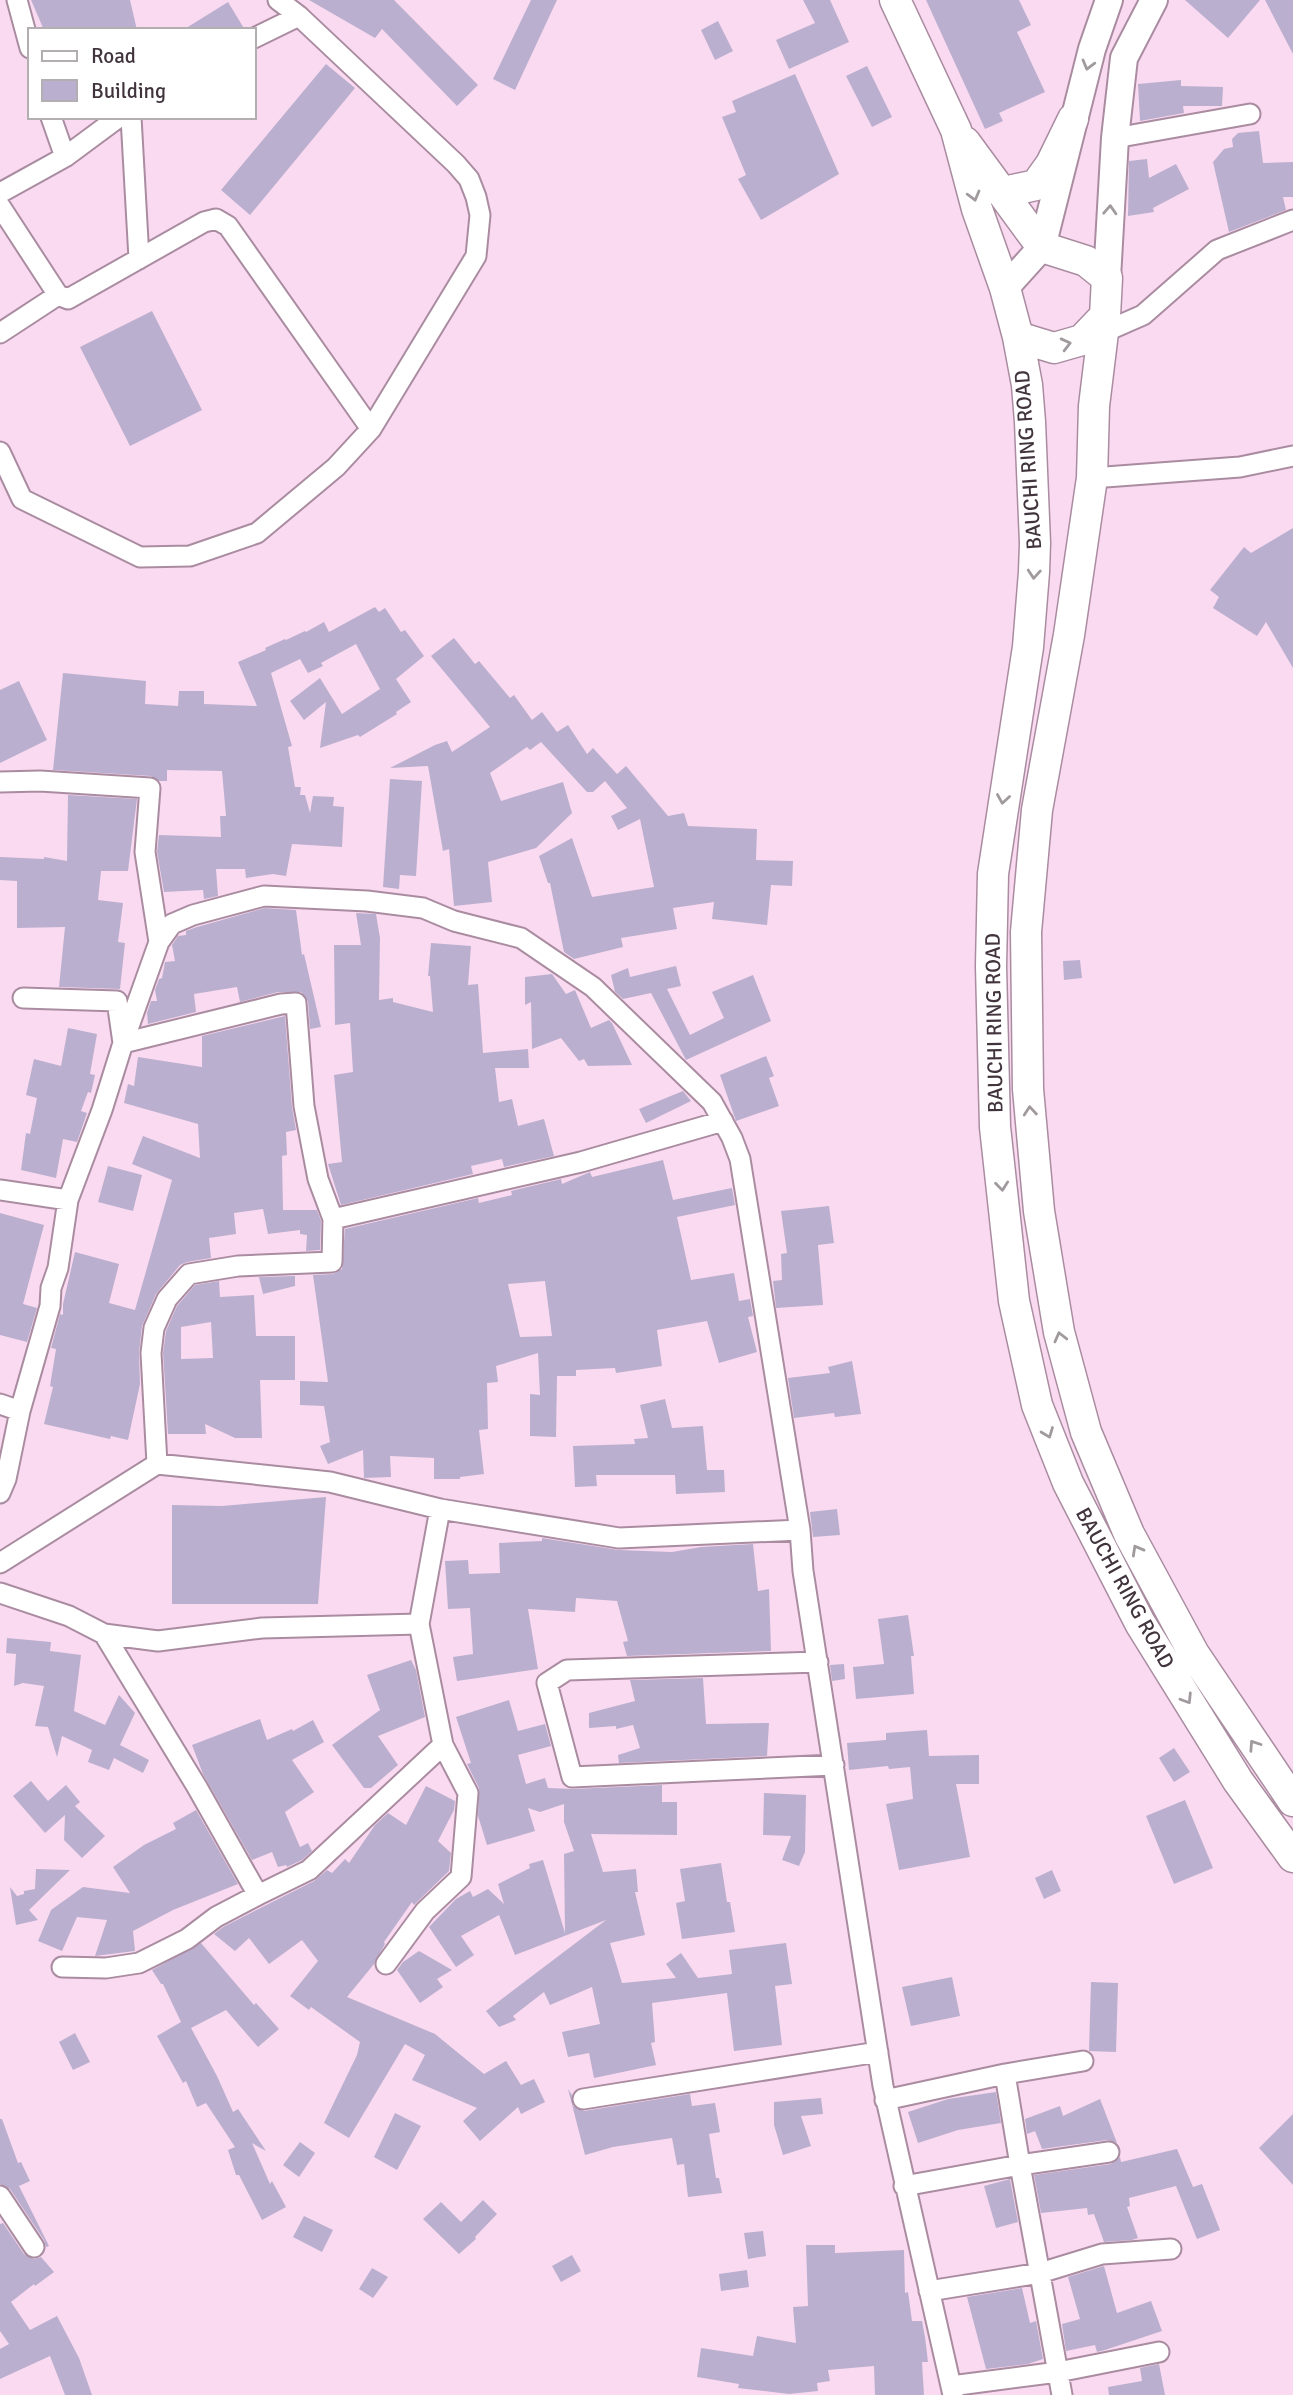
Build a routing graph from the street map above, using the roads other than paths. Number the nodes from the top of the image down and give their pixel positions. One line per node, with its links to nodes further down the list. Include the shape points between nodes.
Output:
1 (17, 0): 8 (street)
2 (278, 0): 6 (street)
3 (1110, 0): 13 (main road, one-way to 13)
4 (1154, 0): 15 (main road, via 1124,58)
5 (897, 1): 14 (main road, BAUCHI RING ROAD)
6 (299, 16): 7 (street); 29 (street, via 456,164 477,197 476,256)
7 (256, 36)
8 (28, 41)
9 (1250, 114): 15 (street)
10 (52, 119): 16 (street)
11 (116, 119): 16 (street)
12 (131, 119): 22 (street)
13 (1073, 119): 17 (main road, via 1036,185); 21 (main road)
14 (956, 130): 17 (main road, BAUCHI RING ROAD); 24 (main road, BAUCHI RING ROAD, one-way to 24)
15 (1115, 138): 23 (main road, one-way to 15)
16 (65, 156): 18 (street)
17 (1004, 192): 21 (main road, BAUCHI RING ROAD)
18 (0, 193)
19 (0, 206): 25 (street)
20 (1293, 220): 26 (street, via 1217,250 1143,315)
21 (1042, 247): 23 (main road, via 1086,261); 24 (main road)
22 (139, 259): 25 (street, via 68,299); 29 (street, via 204,222 216,219 229,226)
23 (1107, 278): 26 (main road, BAUCHI RING ROAD)
24 (1005, 288): 28 (main road, BAUCHI RING ROAD)
25 (58, 295): 27 (street)
26 (1103, 324): 28 (main road, one-way to 26, via 1054,348 1082,340); 32 (main road, BAUCHI RING ROAD)
27 (0, 332)
28 (1018, 337): 55 (main road, BAUCHI RING ROAD, one-way to 55, via 1030,422 1035,553 1028,647 993,874 991,966 995,1127 1014,1301 1038,1405 1068,1483 1140,1623 1238,1781)
29 (371, 429): 30 (street, via 336,467 257,533 190,556 140,557 22,499)
30 (0, 452)
31 (1293, 456): 32 (street, via 1240,467)
32 (1092, 478): 54 (main road, BAUCHI RING ROAD, one-way to 32, via 1194,1654 1129,1534 1083,1419 1059,1332 1039,1212 1028,1089 1026,932 1037,810)
33 (0, 782): 34 (street, via 150,788 145,852)
34 (159, 942): 36 (street); 37 (street, via 172,924 264,896 423,908 454,921 521,937 593,987 712,1102)
35 (23, 999): 36 (street, via 117,1001)
36 (123, 1043): 39 (street); 40 (street, via 296,1003 304,1106 318,1179)
37 (723, 1121): 40 (street, via 581,1162); 46 (street, via 740,1159)
38 (0, 1190): 39 (street)
39 (68, 1200): 42 (street, via 50,1306)
40 (333, 1219): 43 (street, via 332,1262 238,1266 189,1274 167,1299 154,1328 151,1353)
41 (0, 1404): 42 (street)
42 (20, 1411): 44 (street)
43 (158, 1464): 45 (street, via 330,1482); 47 (street)
44 (0, 1493)
45 (440, 1509): 46 (street, via 619,1538); 49 (street)
46 (800, 1530): 51 (street)
47 (0, 1563)
48 (0, 1593): 50 (street, via 69,1616)
49 (419, 1623): 50 (street, via 262,1628 158,1641); 52 (street)
50 (104, 1634): 56 (street)
51 (818, 1662): 53 (street); 53 (street, via 567,1670 547,1683 572,1777)
52 (443, 1745): 56 (street, via 309,1870); 57 (street, via 468,1793 461,1877 425,1911)
53 (834, 1765): 59 (street)
54 (1293, 1801)
55 (1293, 1857)
56 (258, 1895): 58 (street, via 139,1963)
57 (386, 1964)
58 (62, 1967)
59 (878, 2052): 62 (street); 63 (street)
60 (1083, 2061): 61 (street)
61 (1005, 2074): 63 (street); 65 (street)
62 (583, 2099)
63 (886, 2099): 66 (street)
64 (1109, 2152): 65 (street)
65 (1020, 2165): 66 (street); 70 (street)
66 (904, 2186): 71 (street)
67 (0, 2196): 68 (street)
68 (34, 2247)
69 (1171, 2249): 70 (street, via 1102,2254)
70 (1040, 2273): 71 (street); 73 (street)
71 (929, 2291): 74 (street)
72 (1159, 2352): 73 (street)
73 (1058, 2372): 74 (street); 75 (street)
74 (952, 2391)
75 (1062, 2395)

